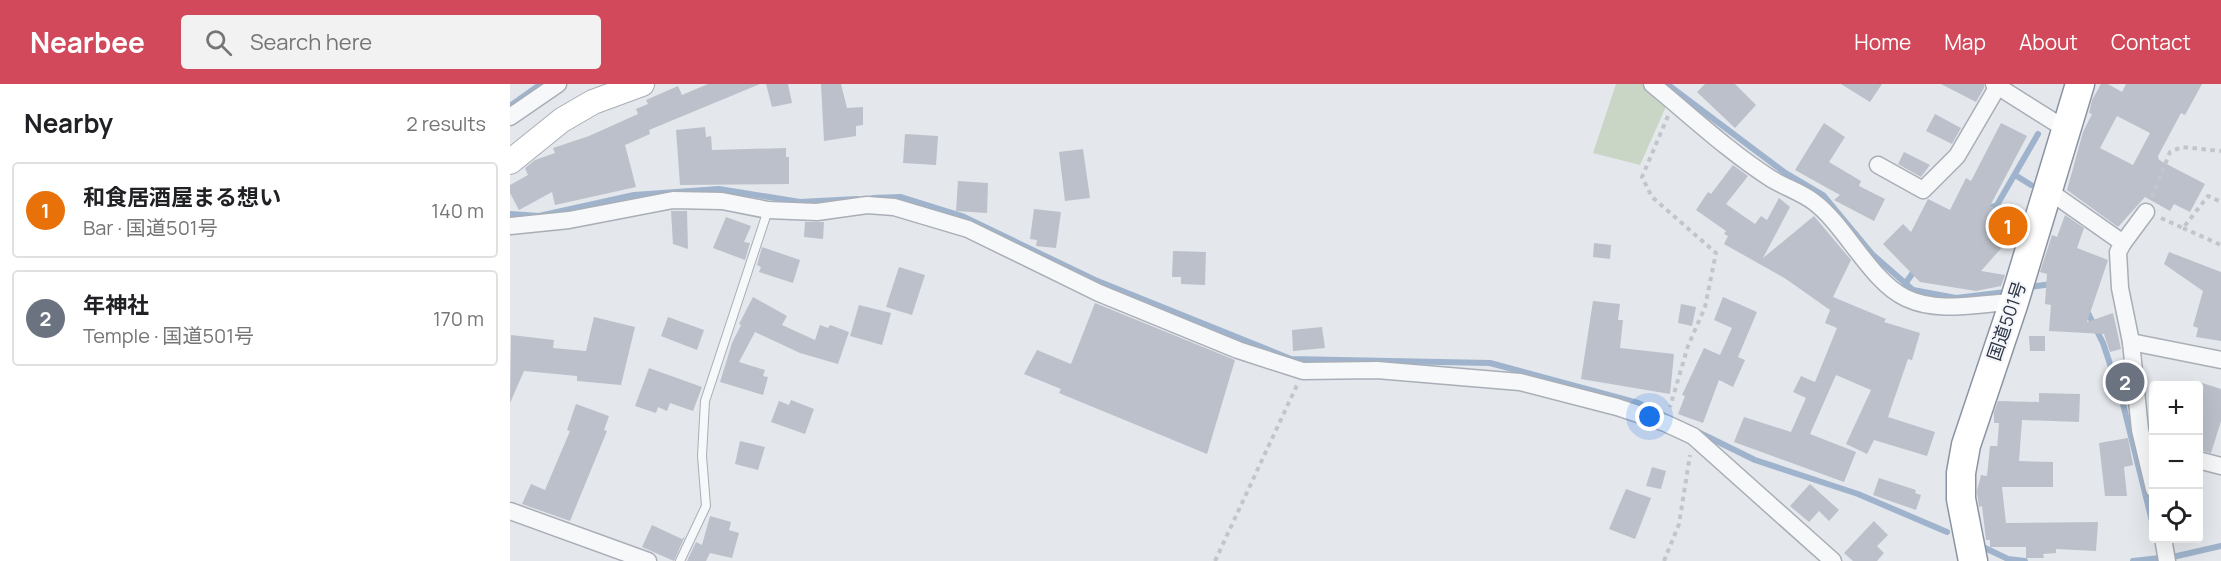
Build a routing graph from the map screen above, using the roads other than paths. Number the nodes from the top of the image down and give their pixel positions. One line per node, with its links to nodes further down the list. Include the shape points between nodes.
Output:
1 (558, 84): 6 (street)
2 (642, 84): 8 (main road, via 593,102 562,120)
3 (1652, 84): 15 (street, via 1762,172 1815,203 1887,284 1905,298 1933,306 1963,308)
4 (2080, 84): 7 (highway, 国道501号)
5 (1996, 85): 7 (street); 9 (street, via 1957,156 1923,190)
6 (510, 117)
7 (2067, 130): 10 (highway, 国道501号)
8 (510, 162)
9 (1878, 165)
10 (2049, 191): 14 (street); 15 (highway, 国道501号)
11 (768, 210): 13 (street, via 722,201 673,200 569,220); 24 (lane, via 705,401 702,456 706,506); 25 (street, via 817,212 867,206 920,213 968,229 1099,293 1303,371 1377,370 1520,382 1617,407 1693,436)
12 (2146, 212): 14 (street)
13 (510, 226)
14 (2123, 243): 16 (street, via 2118,252 2120,288)
15 (2014, 302): 26 (highway, 国道501号, via 1975,411 1961,473 1964,522)
16 (2131, 342): 17 (street); 18 (street, via 2140,430)
17 (2221, 360)
18 (2149, 453)
19 (2203, 461): 20 (street)
20 (2221, 466)
21 (510, 511): 23 (street)
22 (2164, 543): 27 (street)
23 (648, 561)
24 (680, 561)
25 (1833, 561)
26 (1973, 561)
27 (2167, 561)

